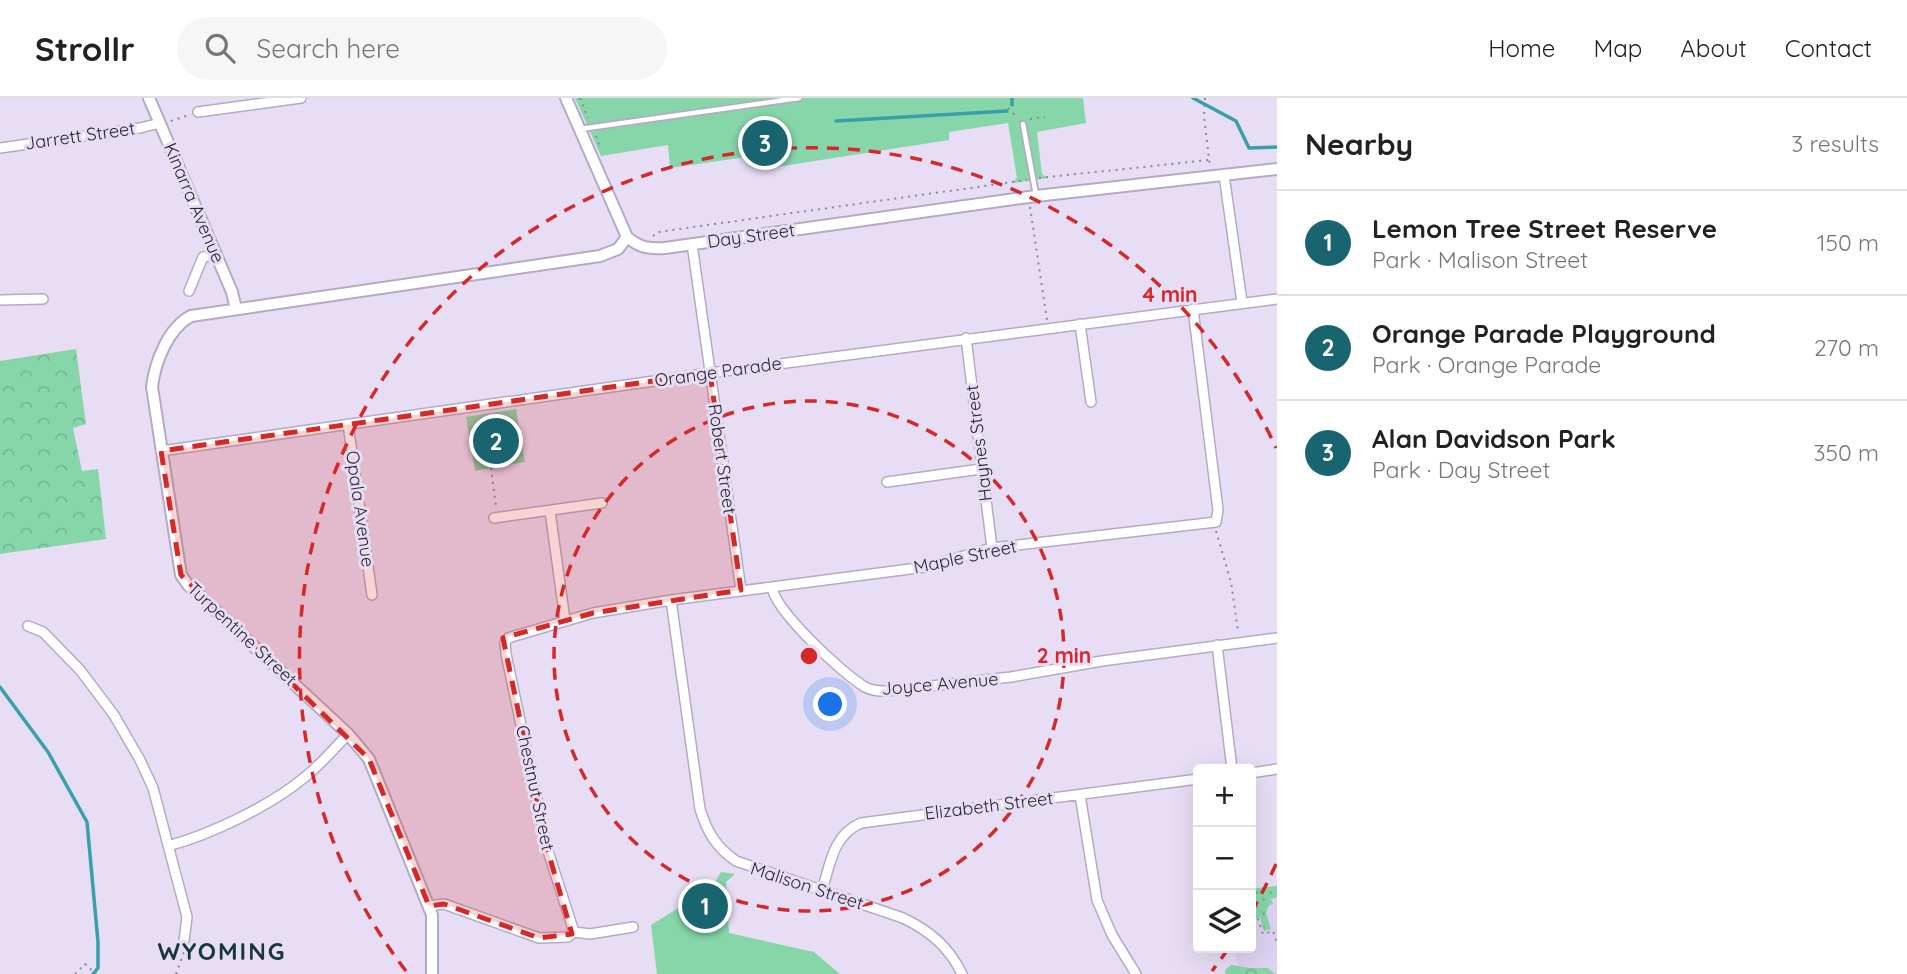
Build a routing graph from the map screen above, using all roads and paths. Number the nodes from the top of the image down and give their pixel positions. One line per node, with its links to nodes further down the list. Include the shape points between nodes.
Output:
1 (149, 98): 10 (street, Kinarra Avenue)
2 (300, 98): 8 (street)
3 (566, 98): 13 (street)
4 (580, 98): 12 (path)
5 (799, 98): 12 (lane)
6 (1205, 98): 16 (path)
7 (1007, 108): 9 (path, via 1021,120)
8 (198, 112): 10 (path)
9 (1045, 117)
10 (166, 122): 14 (street, Jarrett Street); 25 (street, Kinarra Avenue)
11 (1023, 124): 20 (lane)
12 (592, 127): 13 (lane); 15 (path)
13 (579, 129): 22 (street)
14 (0, 148)
15 (602, 152)
16 (1209, 160): 19 (path); 20 (path)
17 (1277, 169): 18 (street, Day Street)
18 (1224, 176): 19 (street, Day Street); 30 (street)
19 (1211, 177): 21 (street, Day Street)
20 (1033, 179): 21 (lane); 23 (path, via 658,232)
21 (1032, 197): 24 (street, Day Street); 34 (path)
22 (627, 237): 24 (street, Day Street, via 650,249); 31 (street, via 618,249 600,256)
23 (650, 237)
24 (692, 244): 36 (street, Robert Street)
25 (216, 255): 26 (street, via 203,257); 31 (street, Kinarra Avenue)
26 (189, 292)
27 (43, 299): 29 (street)
28 (1277, 299): 30 (street, Orange Parade)
29 (0, 300)
30 (1242, 302): 32 (street, Orange Parade)
31 (236, 309): 39 (street, Turpentine Street, via 191,316 178,323 170,335 152,387)
32 (1193, 309): 33 (street, Orange Parade); 46 (street, via 1219,515)
33 (1080, 324): 34 (street, Orange Parade); 37 (street)
34 (1048, 328): 35 (street, Orange Parade)
35 (966, 338): 36 (street, Orange Parade); 41 (street, Haynes Street)
36 (710, 373): 38 (street, Orange Parade); 49 (street, Robert Street)
37 (1091, 402)
38 (348, 424): 39 (street, Orange Parade); 50 (street, Opala Avenue)
39 (161, 451): 58 (street, Turpentine Street, via 181,575)
40 (491, 468): 45 (path)
41 (981, 469): 42 (street); 47 (street, Haynes Street)
42 (887, 482)
43 (602, 503): 44 (street)
44 (550, 511): 45 (street); 52 (street)
45 (495, 518)
46 (1214, 524): 47 (street, Maple Street); 56 (path, via 1231,582)
47 (992, 548): 48 (street, Maple Street, via 925,567)
48 (772, 587): 49 (street, Maple Street); 57 (street, Joyce Avenue, via 775,599 826,655 874,691 1011,677)
49 (741, 590): 51 (street, Maple Street)
50 (372, 595)
51 (671, 600): 52 (street, Maple Street); 65 (street, Malison Street, via 700,809 711,838 736,861)
52 (565, 620): 55 (street, Maple Street, via 513,635)
53 (28, 626): 64 (street, via 43,632 114,715 153,788)
54 (1277, 638): 56 (street, Joyce Avenue)
55 (505, 642): 69 (street, Chestnut Street, via 547,848)
56 (1239, 642): 57 (street, Joyce Avenue)
57 (1217, 645): 59 (street)
58 (348, 734): 64 (street, via 289,789 223,827); 66 (street, Turpentine Street, via 369,759)
59 (1231, 764)
60 (1277, 769): 61 (street)
61 (1256, 772)
62 (1193, 780): 63 (street, Elizabeth Street)
63 (1080, 795): 65 (street, Elizabeth Street, via 861,823 837,844); 77 (street, via 1097,900)
64 (168, 846): 70 (street, via 187,917)
65 (822, 891): 76 (street, Malison Street, via 918,925 947,949)
66 (429, 906): 69 (street, via 444,904 539,938 568,937); 75 (street, Turpentine Street)
67 (1256, 920): 71 (path, via 1263,934 1273,931)
68 (633, 926): 69 (street, via 590,934)
69 (574, 932)
70 (184, 941): 74 (path)
71 (1277, 943)
72 (75, 974): 73 (path, via 85,964)
73 (96, 974)
74 (176, 974)
75 (432, 974)
76 (962, 974)
77 (1136, 974)

